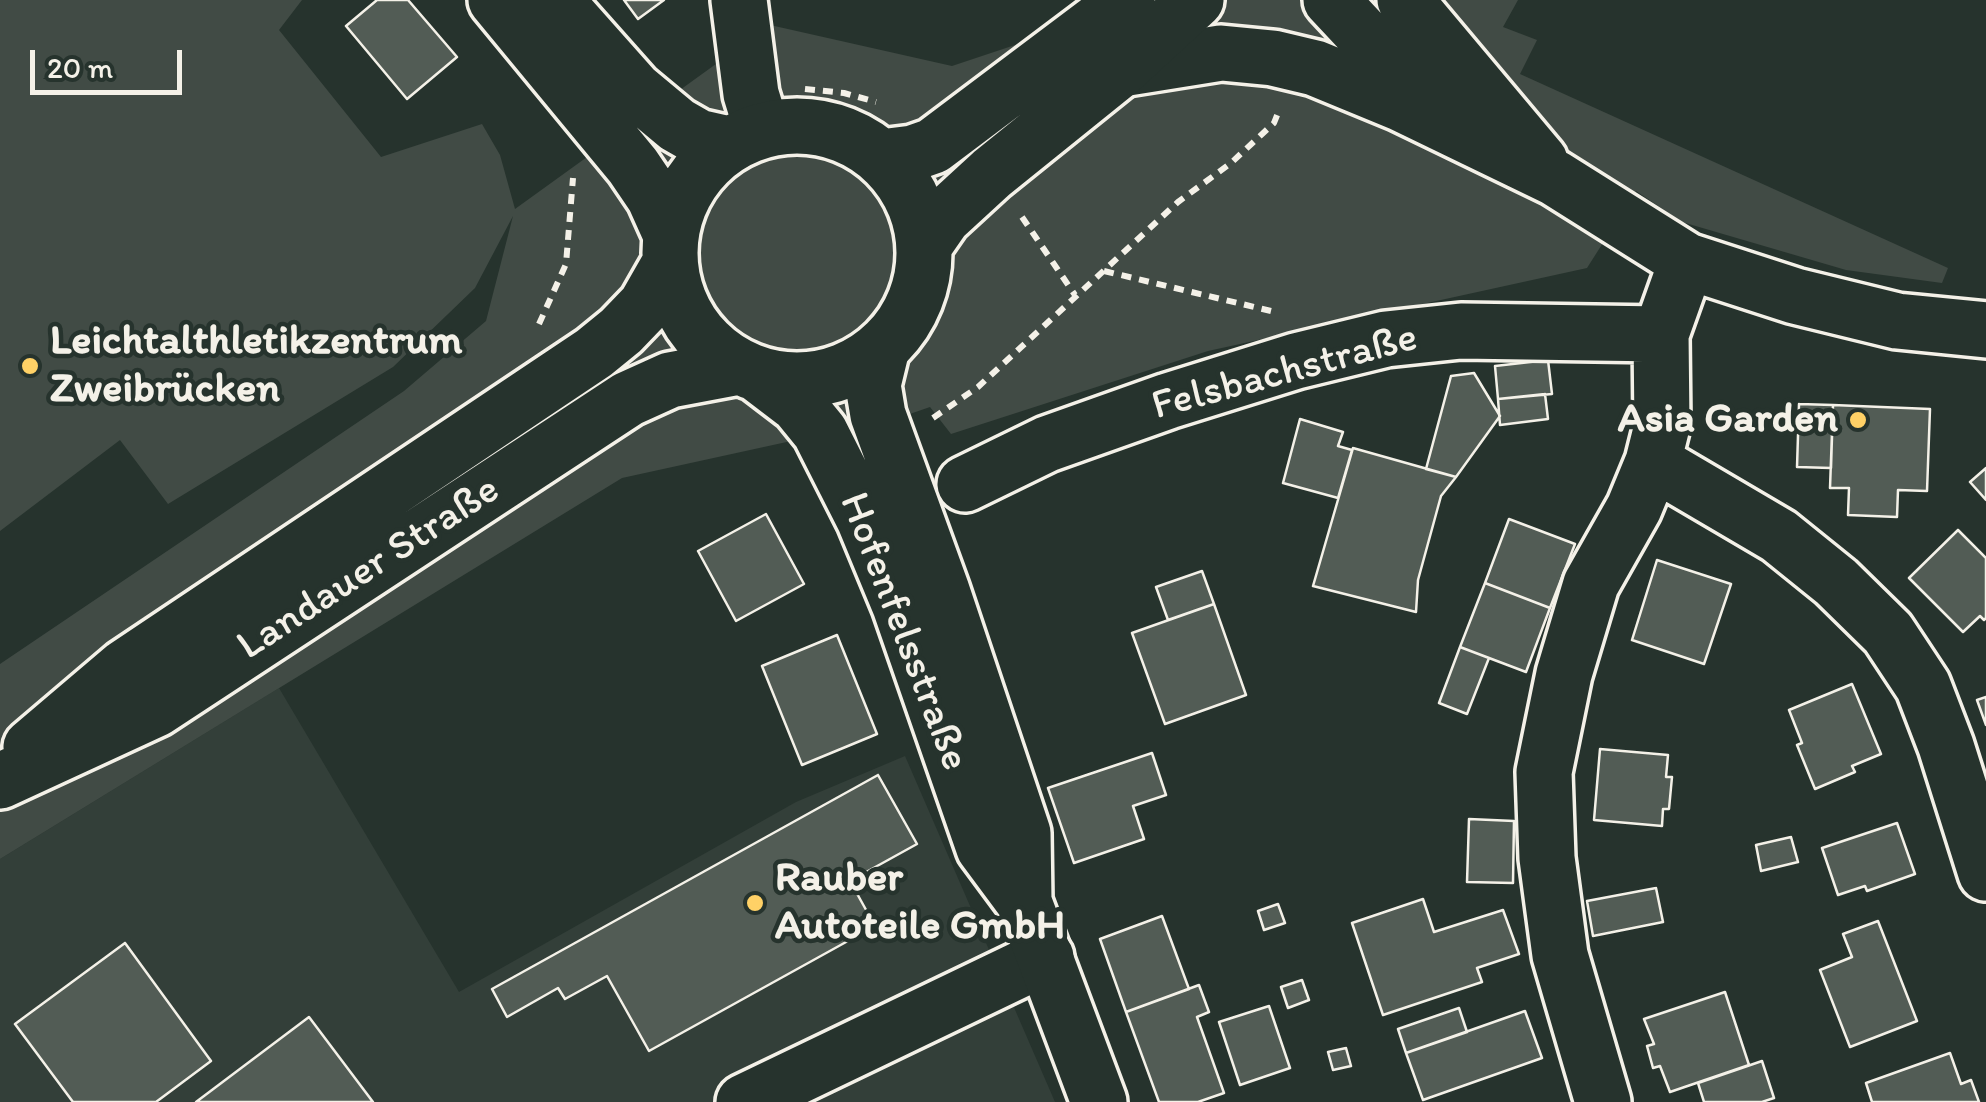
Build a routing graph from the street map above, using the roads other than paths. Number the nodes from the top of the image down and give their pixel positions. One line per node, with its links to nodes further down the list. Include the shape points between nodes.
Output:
1 (496, 0): 14 (main road, via 633,166 654,197)
2 (555, 0): 9 (main road, via 634,90 677,125 698,137)
3 (738, 0): 9 (main road)
4 (1126, 0): 11 (main road, via 933,146 913,153)
5 (1196, 0): 8 (main road)
6 (1331, 0): 10 (main road)
7 (1405, 0): 12 (main road)
8 (1121, 68): 10 (main road, via 1221,54 1286,61); 13 (main road, via 992,173)
9 (747, 123): 11 (main road, via 808,128 859,142); 14 (main road, via 692,181 678,207)
10 (1451, 128): 12 (main road)
11 (885, 132): 13 (main road)
12 (1555, 178): 15 (main road)
13 (925, 244): 18 (main road, via 914,302)
14 (670, 249): 19 (main road, via 684,312 698,334); 22 (main road, Landauer Straße, via 646,305 594,353 125,667)
15 (1687, 261): 16 (main road, via 1897,321); 17 (main road)
16 (1986, 330)
17 (1660, 334): 20 (main road, via 1662,426); 21 (main road, Felsbachstraße, via 1461,331 1386,339 1168,401 1047,444)
18 (882, 348): 19 (main road, via 834,376 784,380); 24 (main road, Hofenfelsstraße, via 873,385 878,415 1024,832)
19 (750, 372): 22 (main road, Landauer Straße, via 670,380 628,399 156,709); 24 (main road, Hofenfelsstraße, via 798,405 841,472 900,606 984,848)
20 (1653, 462): 23 (main road, via 1778,536 1888,633 1922,686); 28 (main road, via 1592,584 1544,772 1560,955)
21 (965, 484)
22 (0, 778)
23 (1986, 873)
24 (1024, 902): 25 (main road, Hofenfelsstraße)
25 (1046, 957): 26 (main road); 27 (main road, Hofenfelsstraße)
26 (744, 1102)
27 (1099, 1102)
28 (1603, 1102)

